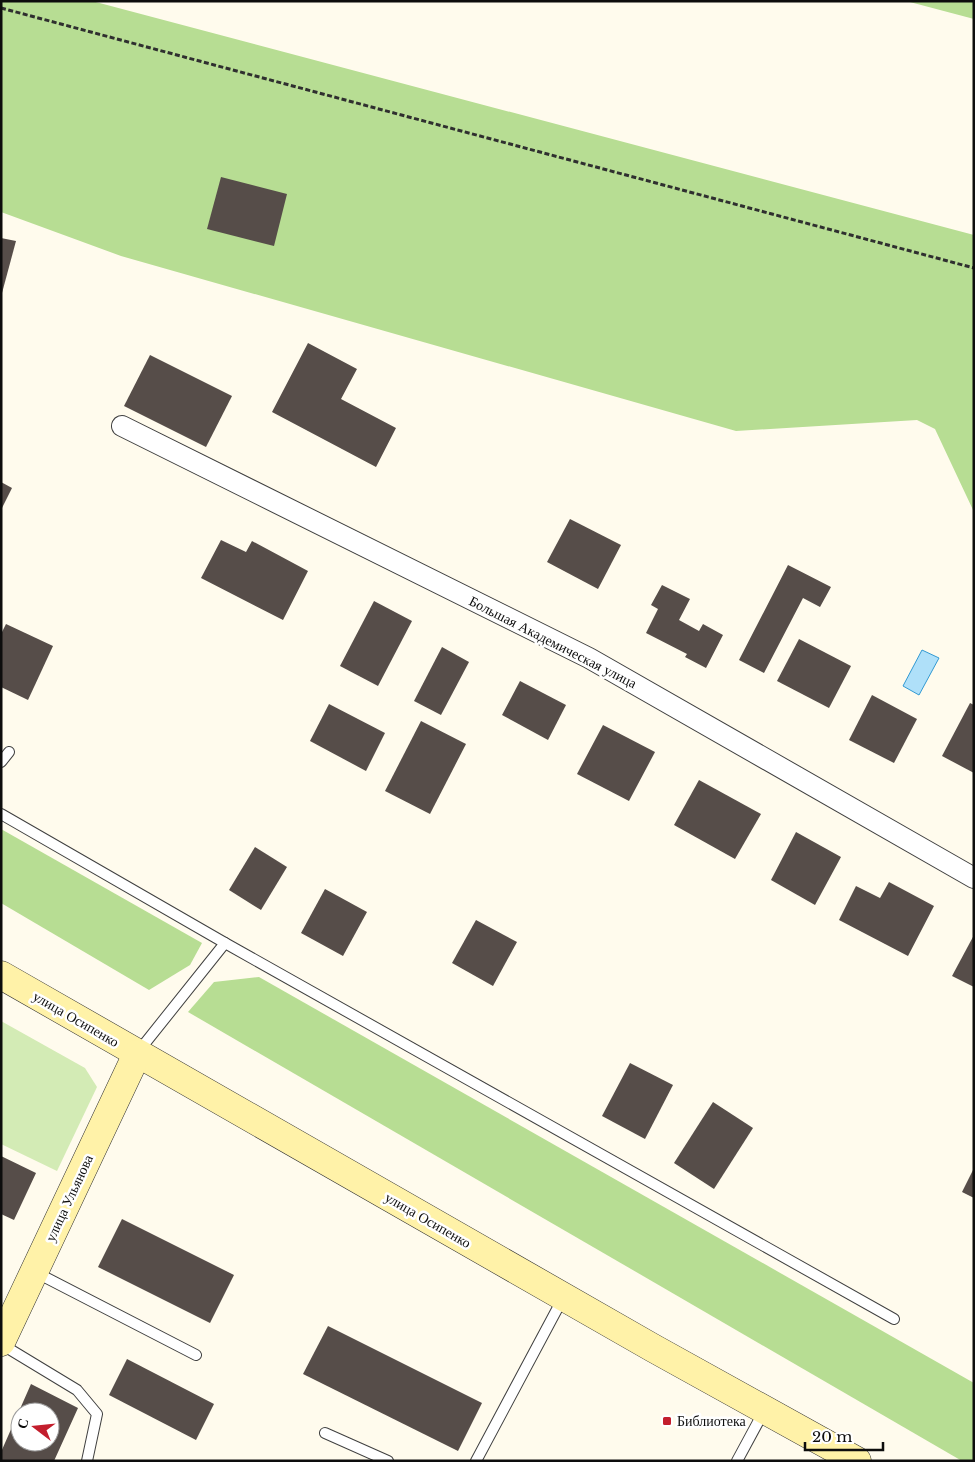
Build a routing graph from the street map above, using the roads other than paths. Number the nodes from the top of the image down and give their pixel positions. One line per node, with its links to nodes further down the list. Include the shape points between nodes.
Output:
1 (122, 426): 5 (street, Большая Академическая улица, via 589,658)
2 (9, 752): 3 (lane)
3 (1, 762)
4 (1, 814): 6 (lane)
5 (974, 878)
6 (225, 943): 8 (lane); 11 (lane)
7 (1, 975): 8 (main road, улица Осипенко)
8 (136, 1054): 9 (main road, улица Ульянова); 10 (main road, улица Осипенко)
9 (34, 1271): 12 (main road, улица Ульянова); 13 (lane)
10 (564, 1297): 14 (main road, улица Осипенко); 18 (lane)
11 (894, 1319)
12 (1, 1343): 16 (lane, via 77,1390 97,1414)
13 (196, 1356)
14 (765, 1410): 19 (lane); 20 (main road, улица Осипенко)
15 (325, 1432): 17 (lane)
16 (87, 1461)
17 (388, 1461)
18 (476, 1461)
19 (737, 1461)
20 (857, 1461)

